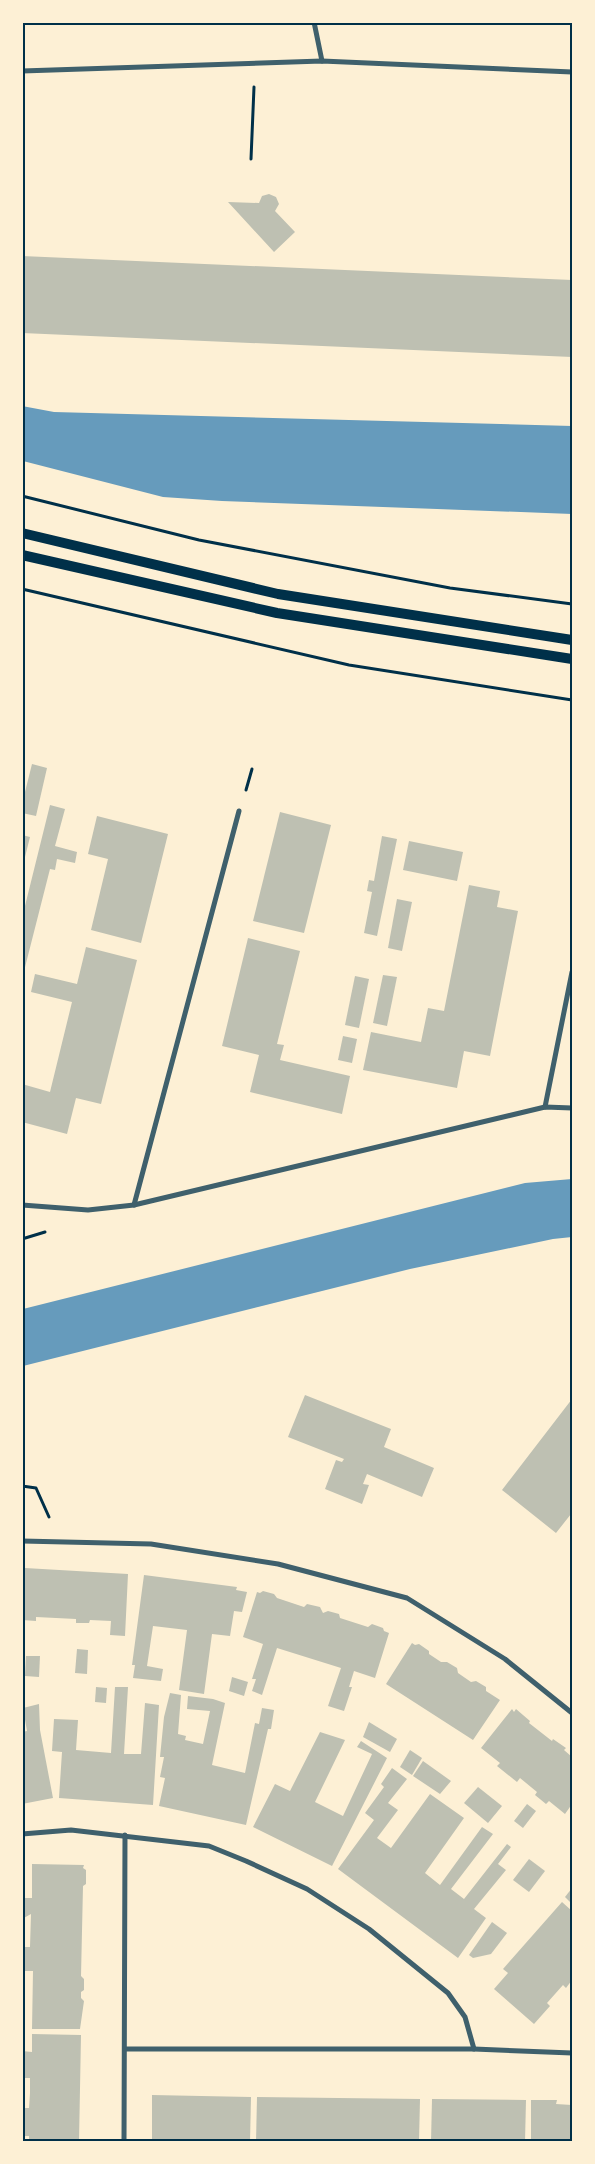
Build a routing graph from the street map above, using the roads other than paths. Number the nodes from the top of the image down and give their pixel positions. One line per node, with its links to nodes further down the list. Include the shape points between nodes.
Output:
1 (314, 22): 2 (street)
2 (322, 61): 3 (street); 4 (street)
3 (22, 71)
4 (572, 72)
5 (22, 533): 7 (main road, via 278,594)
6 (22, 555): 8 (main road, via 278,613)
7 (572, 640)
8 (572, 659)
9 (240, 811): 14 (street)
10 (572, 972): 11 (street)
11 (545, 1108): 12 (street); 14 (street)
12 (572, 1108)
13 (22, 1205): 14 (street, via 88,1210)
14 (134, 1205)
15 (22, 1541): 16 (street, via 151,1544 268,1562 407,1598 505,1659)
16 (572, 1714)
17 (22, 1834): 18 (street, via 71,1830)
18 (125, 1835): 19 (street); 20 (street, via 209,1846 307,1889 369,1929 448,1993 465,2017)
19 (126, 2049): 20 (street); 22 (street)
20 (474, 2049): 21 (street)
21 (572, 2052)
22 (124, 2142)

